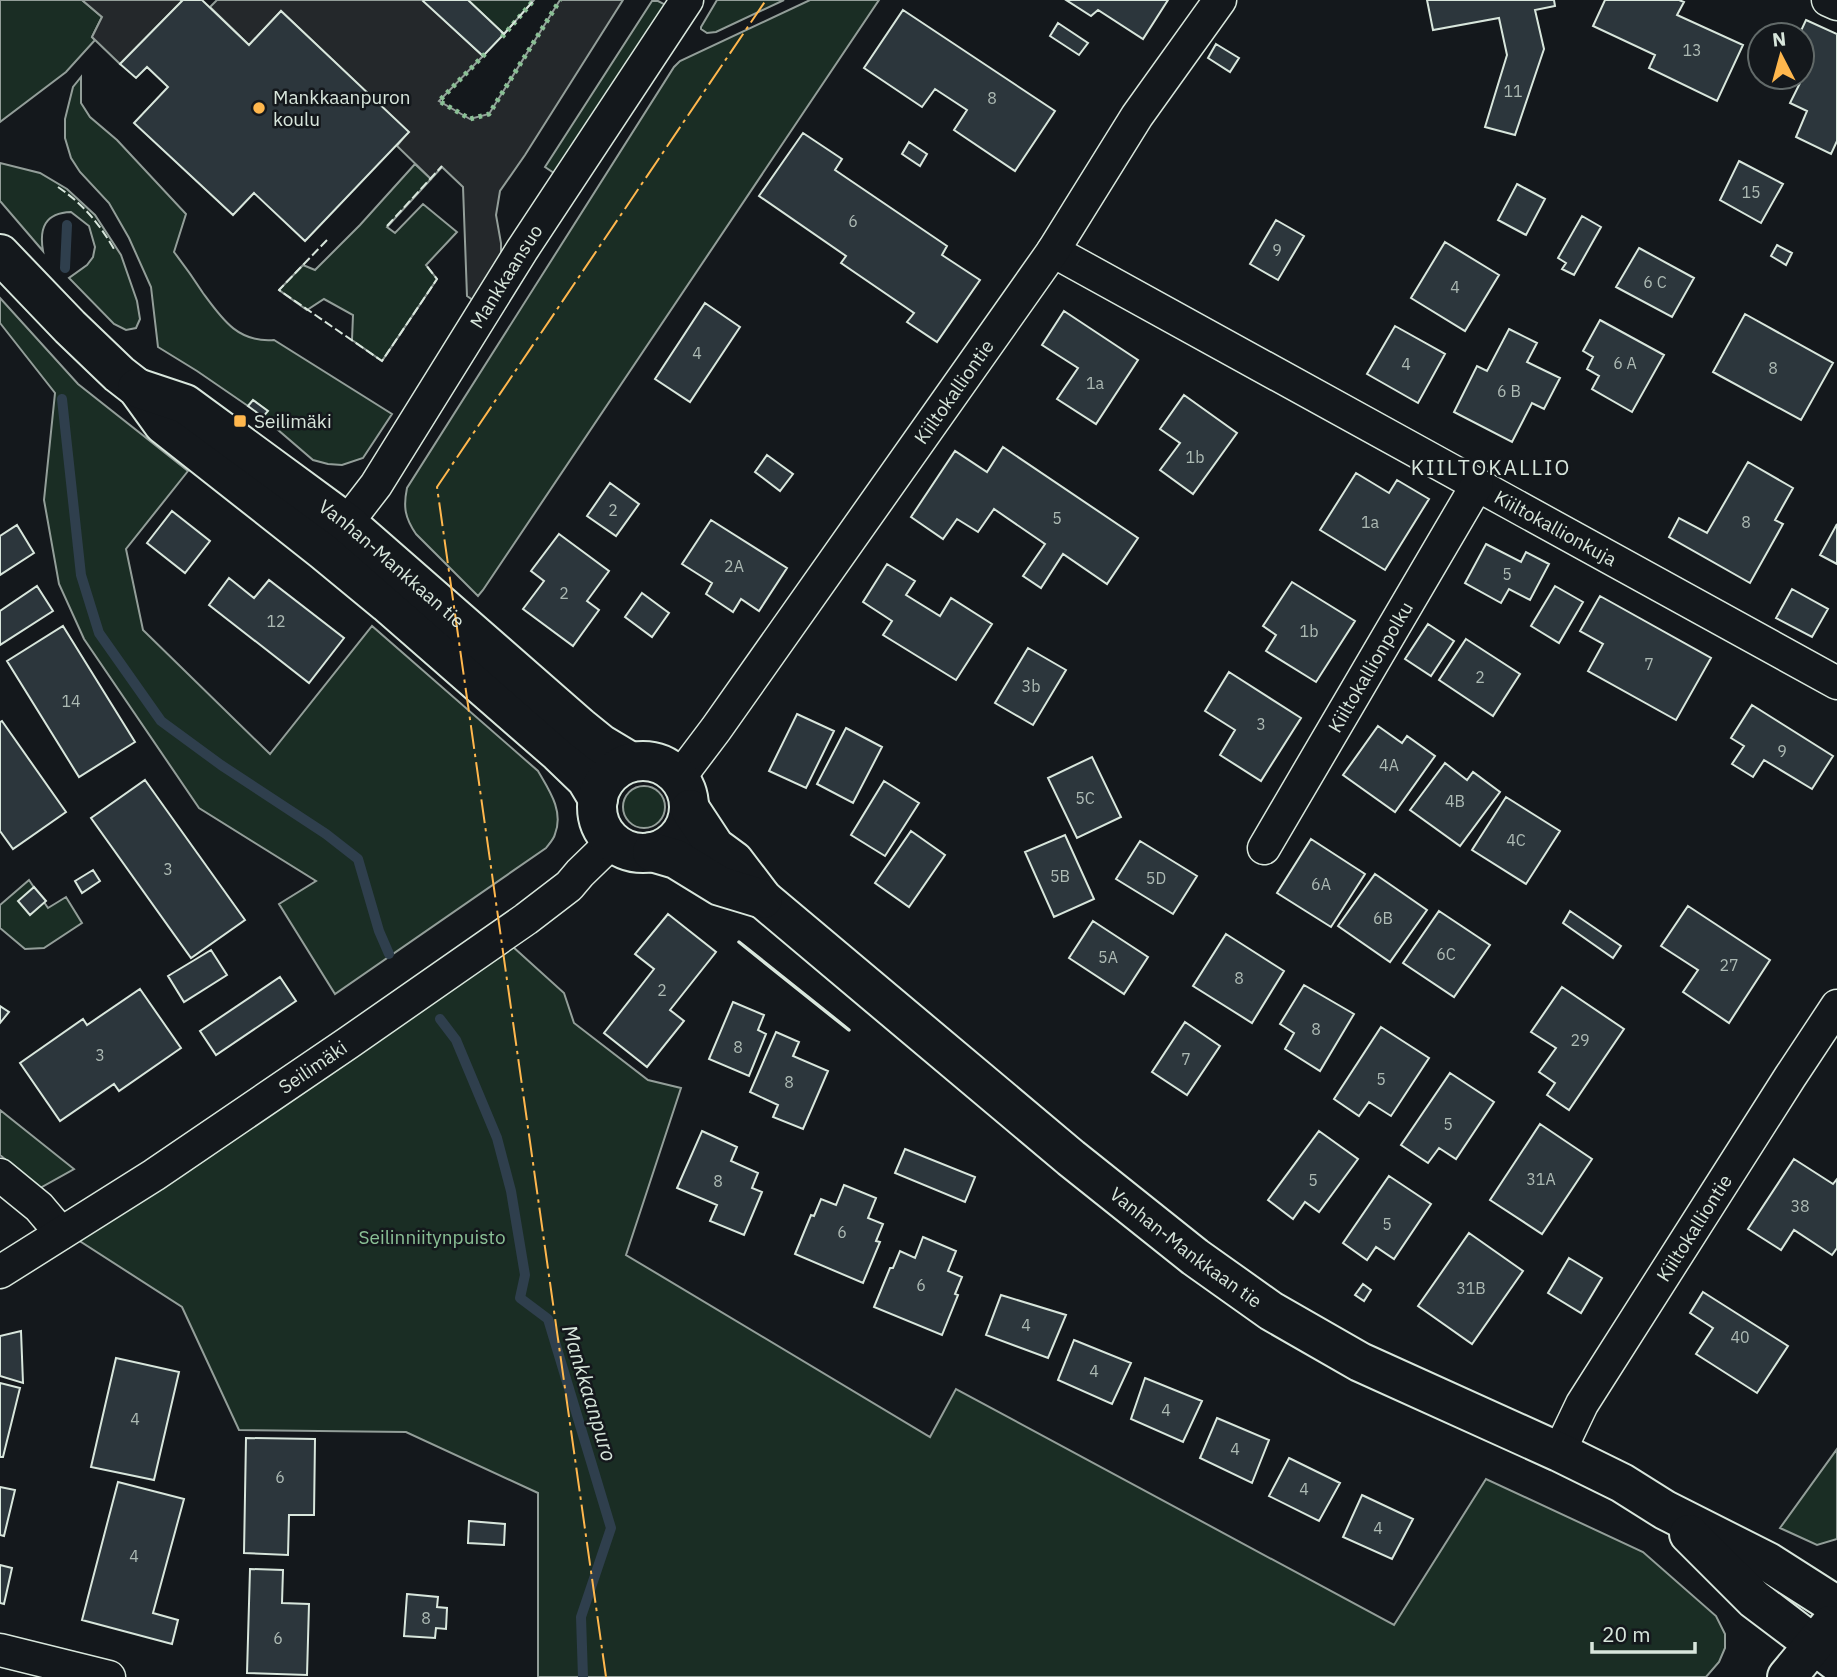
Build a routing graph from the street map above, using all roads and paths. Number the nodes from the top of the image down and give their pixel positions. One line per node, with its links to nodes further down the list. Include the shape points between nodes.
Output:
1 (687, 0): 8 (street, Mankkaansuo, via 522,250 376,485)
2 (1220, 0): 5 (street, Kiiltokalliontie, via 1138,116)
3 (1828, 0): 4 (street)
4 (1837, 4)
5 (1053, 251): 7 (street, Kiiltokallionkuja); 11 (street, Kiiltokalliontie, via 716,729)
6 (0, 254): 8 (main road, Vanhan-Mankkaan tie, via 137,388 163,424)
7 (1477, 485): 9 (street, Kiiltokallionkuja); 14 (street, Kiiltokallionpolku)
8 (336, 537): 10 (main road, Vanhan-Mankkaan tie, via 601,744); 12 (main road, Vanhan-Mankkaan tie, via 586,779)
9 (1837, 683)
10 (631, 762): 11 (main road, via 652,761 667,767); 12 (main road, via 609,775)
11 (685, 794): 15 (main road, via 683,830 668,845); 16 (main road, Vanhan-Mankkaan tie, via 715,847 734,861)
12 (598, 799): 13 (main road, via 598,820)
13 (613, 841): 15 (main road, via 639,853); 19 (street, Seilimäki, via 569,887 526,919 154,1175)
14 (1264, 848)
15 (652, 852): 16 (main road, Vanhan-Mankkaan tie, via 676,859 720,886)
16 (762, 899): 21 (main road, Vanhan-Mankkaan tie, via 1071,1158 1271,1311 1360,1362)
17 (1837, 1006): 21 (street, Kiiltokalliontie, via 1582,1404)
18 (0, 1175): 19 (street, via 39,1206)
19 (61, 1233): 20 (street, Seilimäki)
20 (0, 1272)
21 (1559, 1452): 22 (main road, Vanhan-Mankkaan tie)
22 (1665, 1510): 23 (main road, Vanhan-Mankkaan tie, via 1768,1562); 24 (main road, Vanhan-Mankkaan tie, via 1776,1618)
23 (1837, 1606)
24 (1829, 1641): 27 (main road)
25 (0, 1650): 26 (street)
26 (109, 1677)
27 (1787, 1677)

